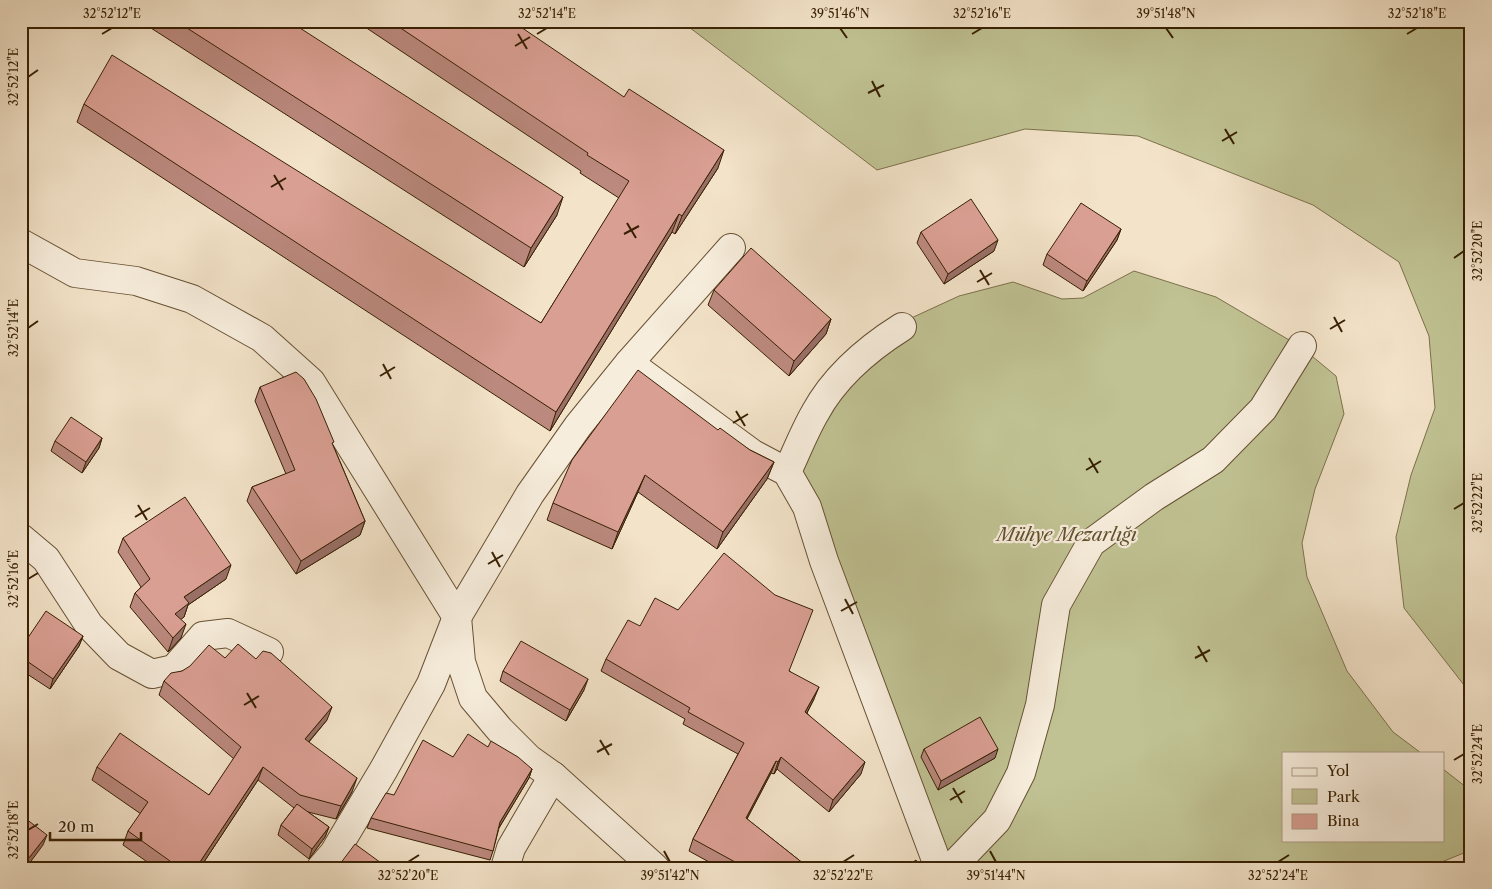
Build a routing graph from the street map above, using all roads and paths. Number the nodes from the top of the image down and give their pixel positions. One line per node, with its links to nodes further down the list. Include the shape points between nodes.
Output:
1 (21, 243): 8 (street, via 75,273 136,282 192,299 262,338 311,382)
2 (731, 248): 5 (street)
3 (902, 327): 6 (street, via 862,355 828,391)
4 (1302, 346): 15 (street, via 1263,409 1213,460 1091,542 1056,605 1040,705 1021,773 997,820)
5 (628, 363): 6 (street, via 753,454); 8 (street, via 530,494)
6 (786, 472): 14 (street, via 807,507 824,561)
7 (21, 538): 9 (street, via 46,559 89,625 118,656 152,674 174,669 203,636 228,633)
8 (457, 617): 10 (street, via 461,662 473,698 529,759); 11 (street, via 431,684 334,853)
9 (269, 652)
10 (553, 776): 12 (street, via 511,848); 13 (street)
11 (321, 868)
12 (505, 868)
13 (655, 868)
14 (939, 868)
15 (952, 868)

